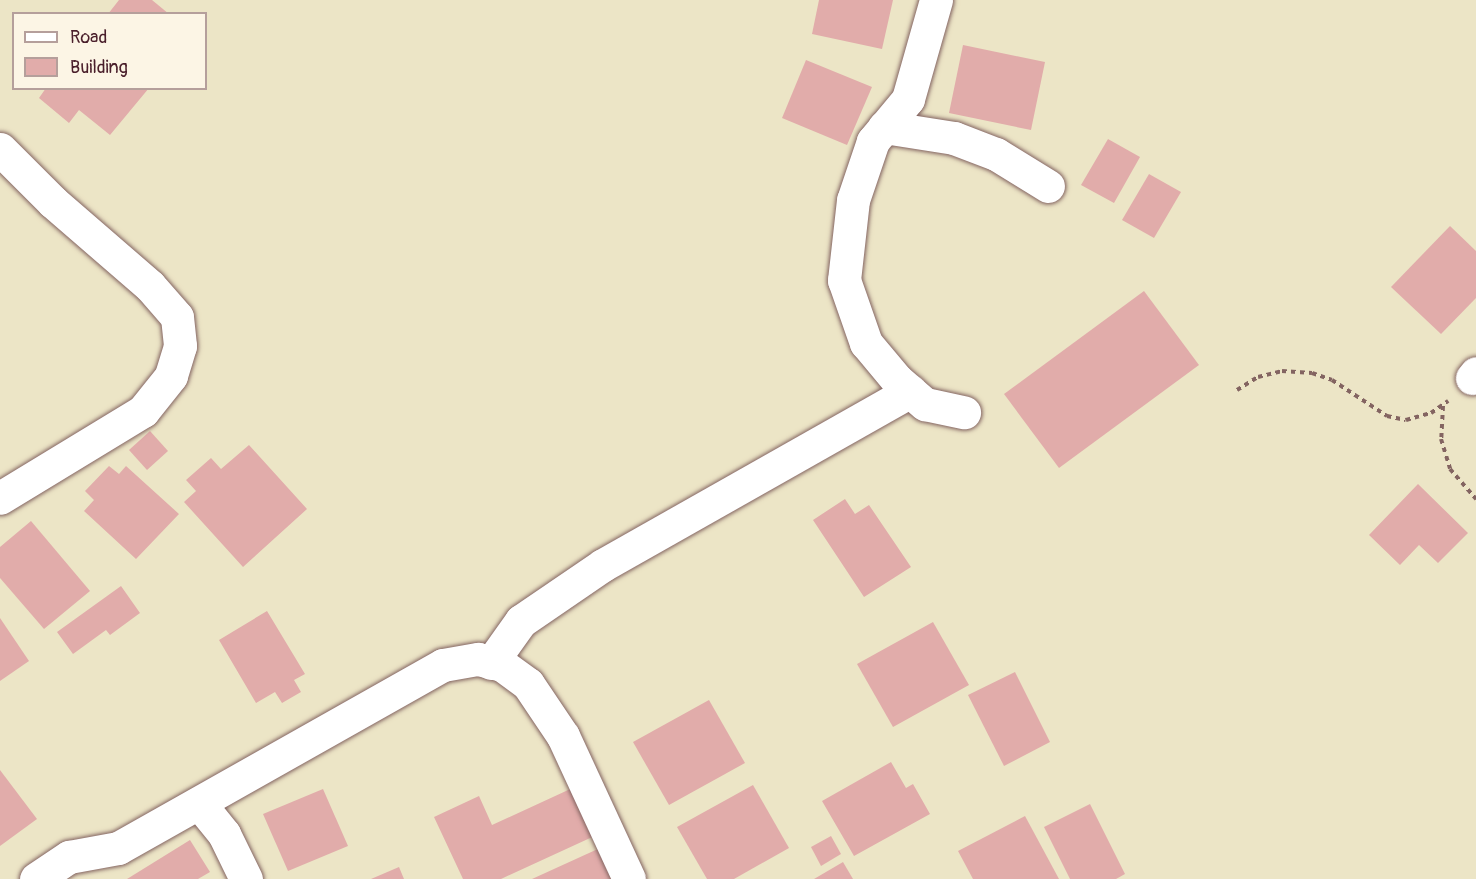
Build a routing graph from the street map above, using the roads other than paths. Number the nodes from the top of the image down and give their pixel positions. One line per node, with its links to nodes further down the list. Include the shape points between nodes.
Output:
1 (936, 0): 2 (street, via 908,99)
2 (884, 127): 4 (street, via 954,138 996,153); 5 (street, via 873,141 852,200 844,280 866,344)
3 (0, 149): 7 (street, via 53,202 150,286 177,317 180,346 171,376 143,411 75,456)
4 (1048, 186)
5 (910, 391): 6 (street, via 925,404); 8 (street, via 603,565 521,621)
6 (964, 412)
7 (0, 498)
8 (491, 663): 9 (street, via 478,659 443,665); 12 (street, via 528,684 563,736)
9 (199, 803): 10 (street, via 118,848 69,857); 11 (street, via 224,834)
10 (36, 879)
11 (246, 879)
12 (629, 879)

